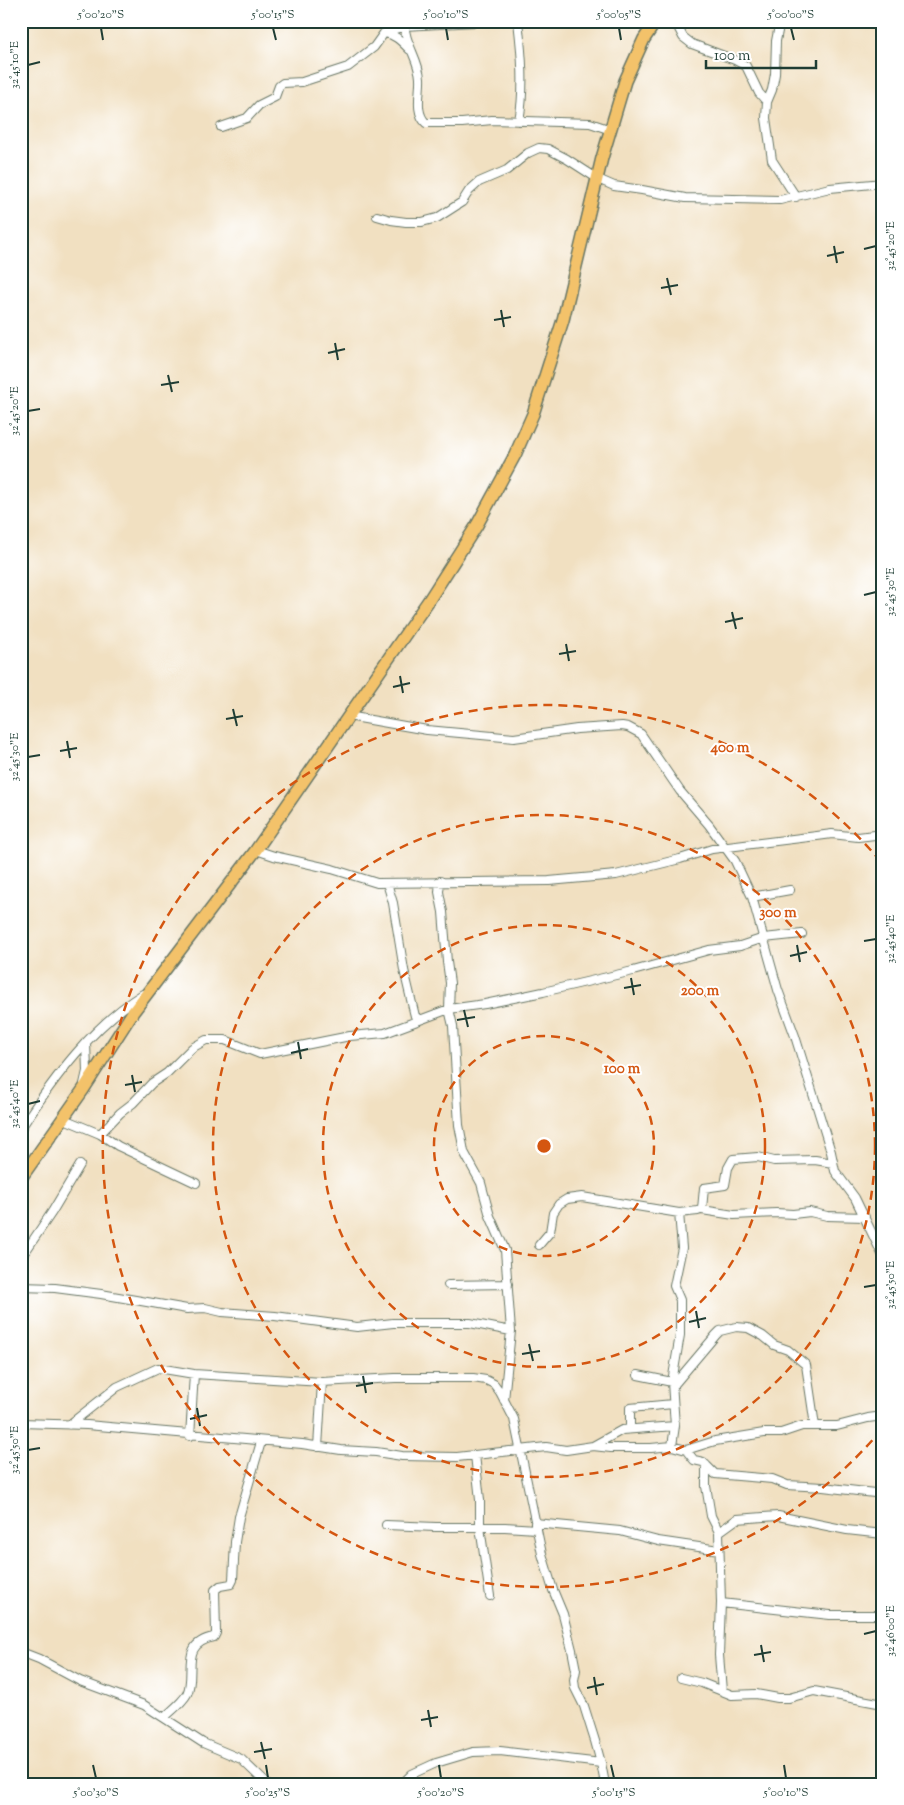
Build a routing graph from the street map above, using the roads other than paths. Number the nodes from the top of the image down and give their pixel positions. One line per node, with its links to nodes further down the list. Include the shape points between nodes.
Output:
1 (494, 21): 6 (street)
2 (518, 21): 10 (street, via 524,77)
3 (656, 21): 12 (main road, via 625,81)
4 (675, 21): 9 (street, via 683,38 692,44 746,66)
5 (780, 21): 9 (street, via 775,74)
6 (404, 24): 7 (street); 8 (street)
7 (384, 33): 8 (street, via 392,34); 11 (street, via 374,47 348,67 302,82 283,83 275,97 259,105 247,118)
8 (411, 52): 10 (street, via 419,70 420,112 426,123)
9 (767, 102): 15 (street, via 772,160)
10 (519, 121): 12 (street, via 590,123)
11 (222, 127)
12 (612, 130): 13 (main road)
13 (598, 179): 15 (street, via 617,187 685,198); 16 (street, via 561,155 538,148 507,170 479,182 462,202 437,218 406,222); 17 (main road, via 558,336 533,414 515,455 477,525)
14 (883, 183): 15 (street, via 830,188)
15 (796, 198)
16 (377, 216)
17 (348, 716): 19 (street, via 426,730 514,738 577,729 628,727 642,734 680,792); 20 (main road)
18 (883, 834): 19 (street, via 858,837 832,834)
19 (726, 848): 21 (street, via 602,877 550,881); 24 (street)
20 (256, 850): 22 (street); 27 (main road)
21 (440, 881): 22 (street); 28 (street, via 450,983)
22 (387, 883): 29 (street, via 414,1012)
23 (790, 890): 24 (street)
24 (752, 897): 26 (street)
25 (802, 934): 26 (street)
26 (764, 938): 28 (street, via 543,992); 35 (street)
27 (149, 991): 30 (street, via 112,1016); 31 (main road)
28 (449, 1009): 29 (street); 45 (street, via 464,1152 481,1183 490,1216 505,1250)
29 (420, 1019): 34 (street, via 385,1033 350,1036 260,1054 225,1040 200,1042)
30 (86, 1044): 31 (street, via 87,1071); 33 (street, via 70,1060)
31 (83, 1090): 32 (main road)
32 (64, 1119): 34 (street); 37 (main road)
33 (21, 1128)
34 (100, 1134): 38 (street, via 118,1146)
35 (832, 1163): 39 (street, via 733,1158 725,1185 704,1188); 41 (street)
36 (80, 1165): 44 (street)
37 (21, 1178)
38 (196, 1183)
39 (702, 1210): 40 (street); 41 (street, via 734,1215 810,1212)
40 (679, 1213): 42 (street, via 574,1198 556,1208 550,1232); 52 (street, via 682,1248 674,1286 680,1300 680,1335)
41 (865, 1217): 43 (street)
42 (540, 1245)
43 (883, 1256)
44 (21, 1258)
45 (508, 1284): 46 (street); 48 (street)
46 (448, 1285)
47 (21, 1287): 48 (street, via 72,1290 187,1309 205,1308 357,1327 470,1323)
48 (511, 1331): 53 (street)
49 (194, 1374): 51 (street); 57 (street, via 162,1368 153,1370 117,1387); 61 (street)
50 (638, 1375): 52 (street)
51 (322, 1382): 53 (street, via 480,1378 494,1384); 65 (street)
52 (672, 1385): 54 (street); 59 (street, via 720,1331 748,1328 788,1350 806,1365)
53 (504, 1401): 66 (street, via 514,1419)
54 (673, 1404): 58 (street); 60 (street, via 630,1408)
55 (883, 1416): 59 (street, via 836,1426)
56 (21, 1423): 57 (street)
57 (69, 1425): 61 (street)
58 (675, 1426): 60 (street); 64 (street)
59 (815, 1426): 67 (street, via 715,1441)
60 (630, 1430): 63 (street, via 619,1431)
61 (190, 1436): 62 (street)
62 (261, 1442): 65 (street); 84 (street, via 239,1517 233,1580 215,1590 216,1633 195,1647 186,1695)
63 (593, 1446): 64 (street); 66 (street)
64 (672, 1446): 67 (street)
65 (318, 1447): 68 (street, via 402,1456)
66 (521, 1450): 68 (street); 72 (street)
67 (686, 1450): 69 (street, via 694,1460)
68 (475, 1455): 73 (street)
69 (706, 1465): 70 (street, via 715,1474 772,1479 794,1486); 74 (street, via 706,1486)
70 (883, 1494)
71 (386, 1525): 73 (street)
72 (536, 1526): 73 (street); 76 (street, via 620,1531 658,1541); 85 (street, via 553,1590 566,1623 576,1670 575,1688)
73 (480, 1527): 77 (street)
74 (719, 1532): 75 (street, via 733,1520 778,1516); 76 (street)
75 (883, 1534)
76 (719, 1550): 78 (street)
77 (490, 1596)
78 (721, 1604): 79 (street, via 830,1615); 82 (street, via 719,1655)
79 (883, 1615)
80 (21, 1652): 84 (street)
81 (681, 1678): 82 (street)
82 (722, 1691): 83 (street, via 732,1696 756,1694 789,1698 814,1691)
83 (883, 1704)
84 (165, 1717): 86 (street, via 203,1743 241,1759)
85 (602, 1762): 87 (street, via 500,1751 480,1752 436,1763 412,1774); 88 (street)
86 (267, 1784)
87 (402, 1784)
88 (605, 1784)

